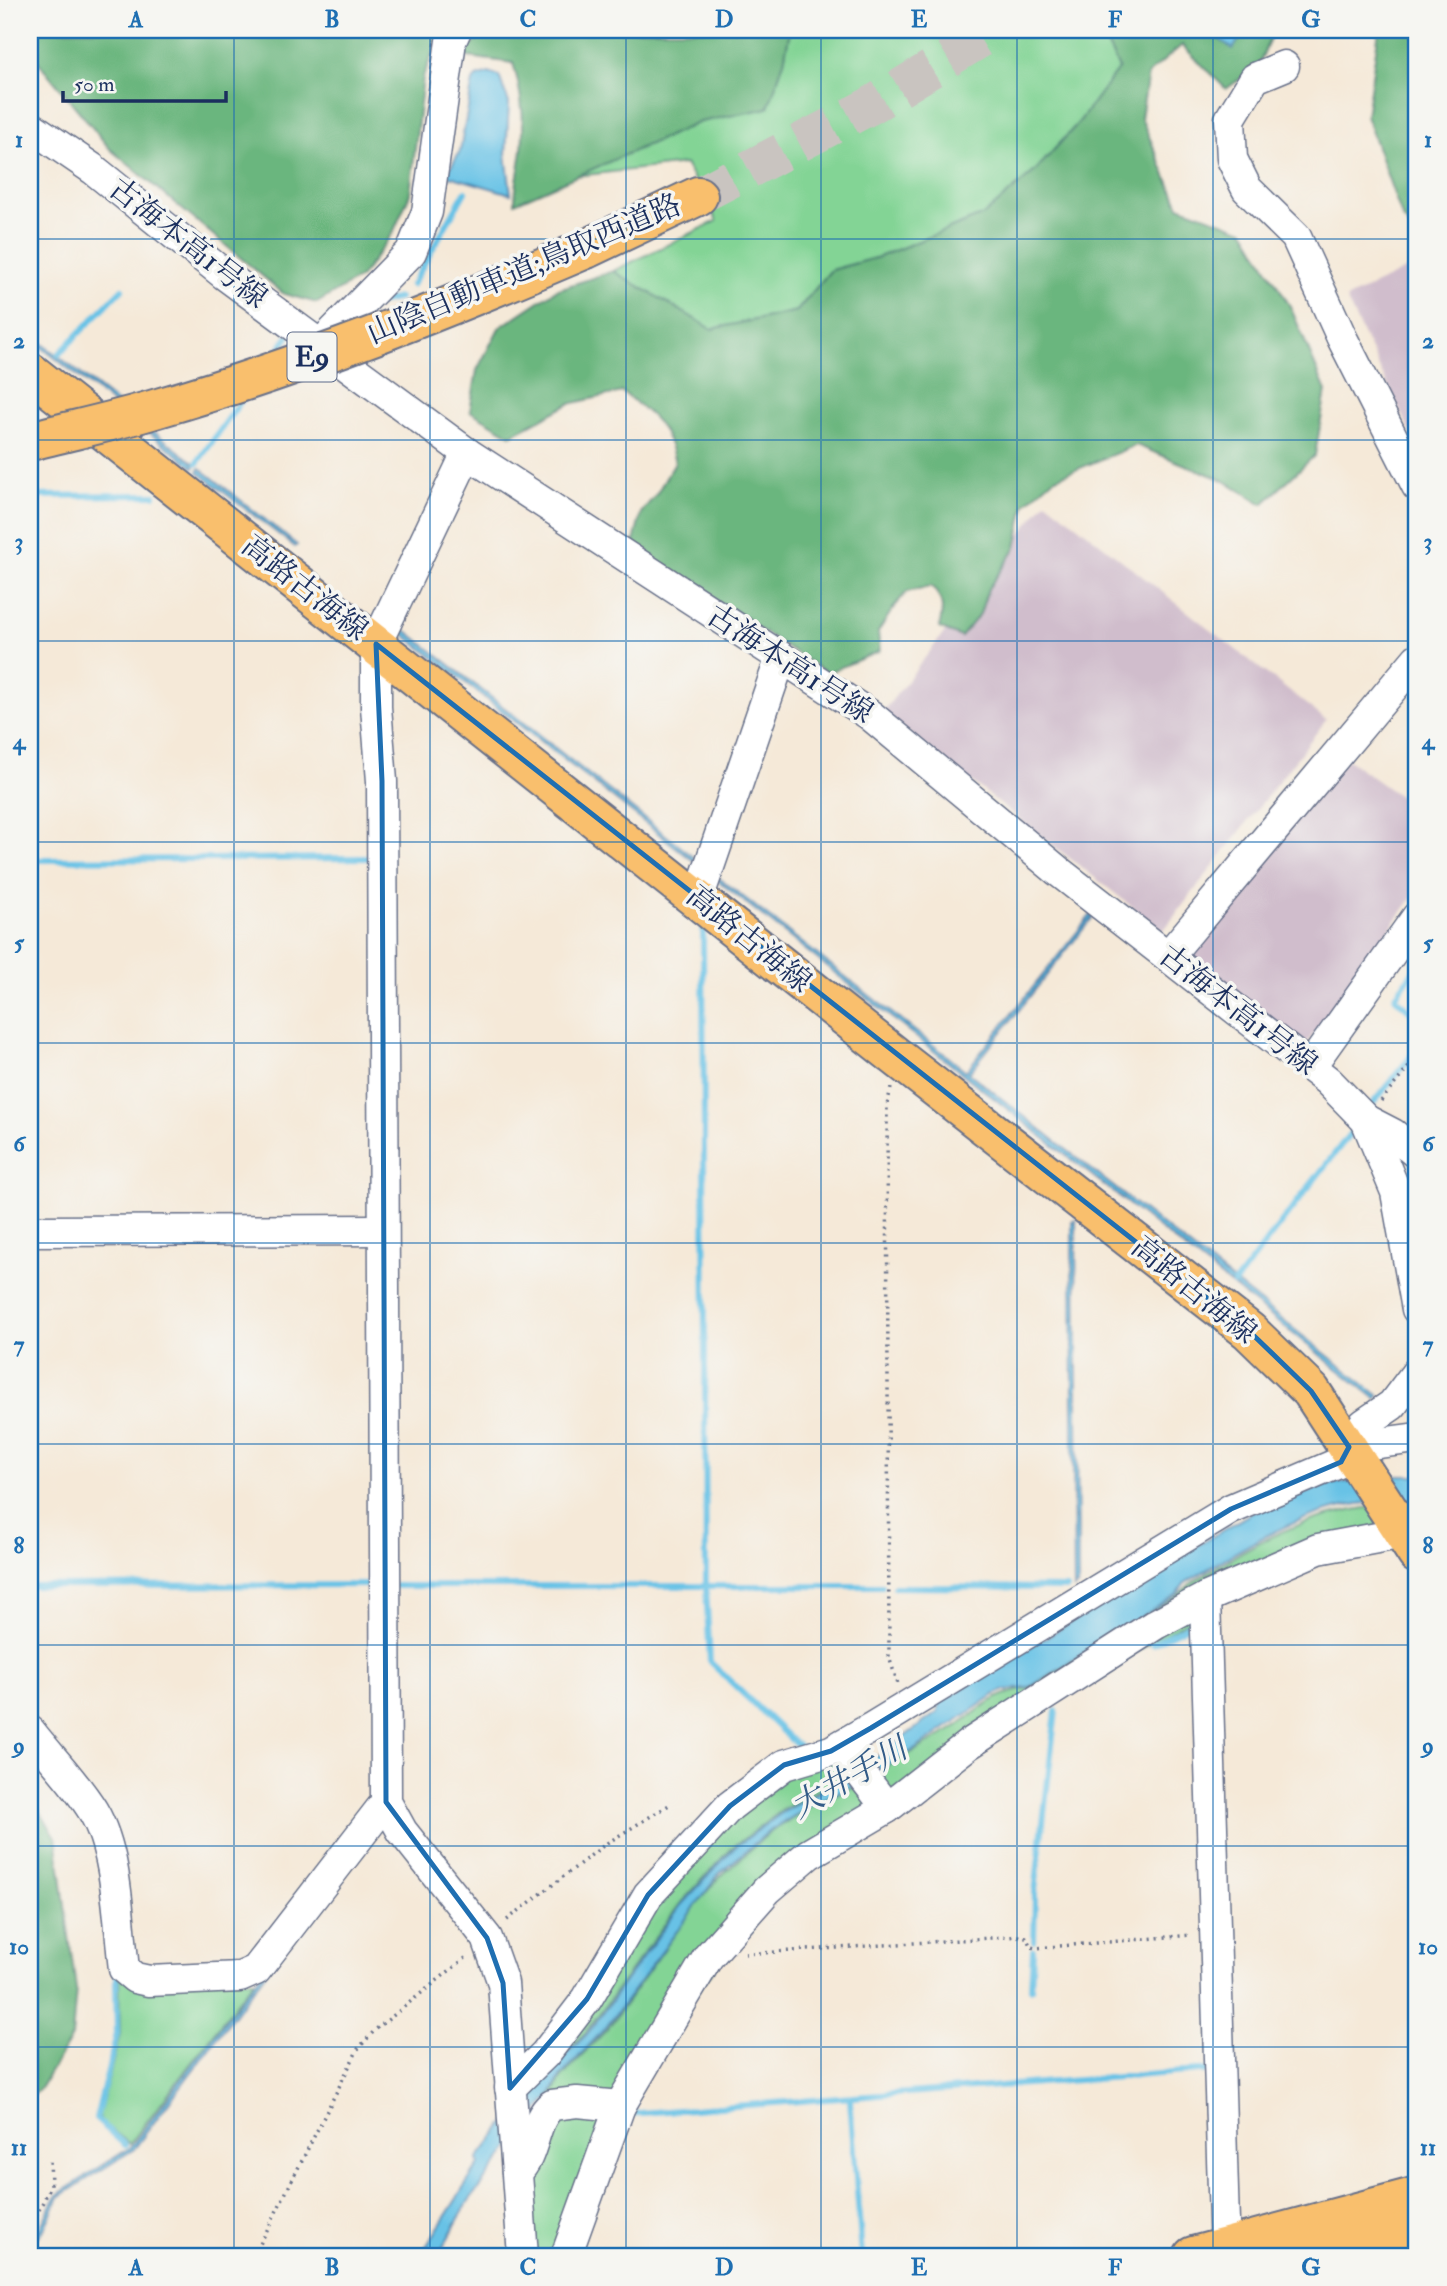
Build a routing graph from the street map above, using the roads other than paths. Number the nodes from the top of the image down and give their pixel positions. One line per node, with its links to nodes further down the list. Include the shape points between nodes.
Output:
1 (456, 30): 6 (street, via 427,212 411,252)
2 (1284, 66): 13 (street, via 1255,78 1230,119 1232,159 1247,188 1296,237)
3 (30, 126): 6 (street, 古海本高1号線)
4 (695, 189): 5 (main road, 山陰自動車道;鳥取西道路 / E9)
5 (583, 242): 8 (main road, 山陰自動車道;鳥取西道路 / E9, via 153,391); 10 (main road, 山陰自動車道;鳥取西道路 / E9, bridge, via 450,307 158,408)
6 (321, 344): 11 (street, 古海本高1号線)
7 (30, 372): 9 (main road, 高路古海線)
8 (30, 423)
9 (116, 439): 12 (street); 14 (main road, 高路古海線)
10 (30, 441)
11 (467, 453): 14 (street); 15 (street, 古海本高1号線)
12 (30, 460)
13 (1417, 486)
14 (376, 644): 17 (main road, 高路古海線); 23 (street, via 382,781)
15 (781, 657): 17 (street); 19 (street, 古海本高1号線, via 870,715 1058,871)
16 (1417, 659): 19 (street)
17 (698, 899): 28 (main road, 高路古海線, via 1249,1331 1311,1391)
18 (1417, 916): 20 (street)
19 (1169, 955): 20 (street, 古海本高1号線)
20 (1310, 1067): 21 (street, 古海本高1号線)
21 (1366, 1121): 22 (street, via 1393,1134); 25 (street, 古海本高1号線, via 1396,1192)
22 (1417, 1154)
23 (383, 1230): 24 (street); 33 (street)
24 (30, 1231)
25 (1417, 1309)
26 (1417, 1372): 28 (street, via 1392,1405 1364,1424)
27 (1417, 1438): 28 (street)
28 (1355, 1460): 29 (main road, 高路古海線); 32 (street, via 1231,1509 909,1702)
29 (1410, 1542): 30 (street, via 1318,1549)
30 (1205, 1598): 34 (street, via 1156,1624 970,1744); 40 (street, via 1216,1933)
31 (30, 1731): 33 (street, via 93,1810 108,1849 124,1969 149,1981 240,1977 256,1970)
32 (856, 1764): 34 (street); 35 (street, via 784,1765 720,1815 648,1895 587,1999)
33 (386, 1802): 35 (street, via 402,1831 487,1938 506,2002)
34 (887, 1808): 36 (street, via 809,1854 767,1890 708,1957)
35 (510, 2093): 37 (street)
36 (620, 2106): 37 (street, via 552,2105 540,2121 525,2165); 42 (street)
37 (516, 2161): 41 (street)
38 (1417, 2196): 40 (main road)
39 (1417, 2229): 43 (main road)
40 (1214, 2253)
41 (523, 2256)
42 (566, 2256)
43 (1312, 2256)

